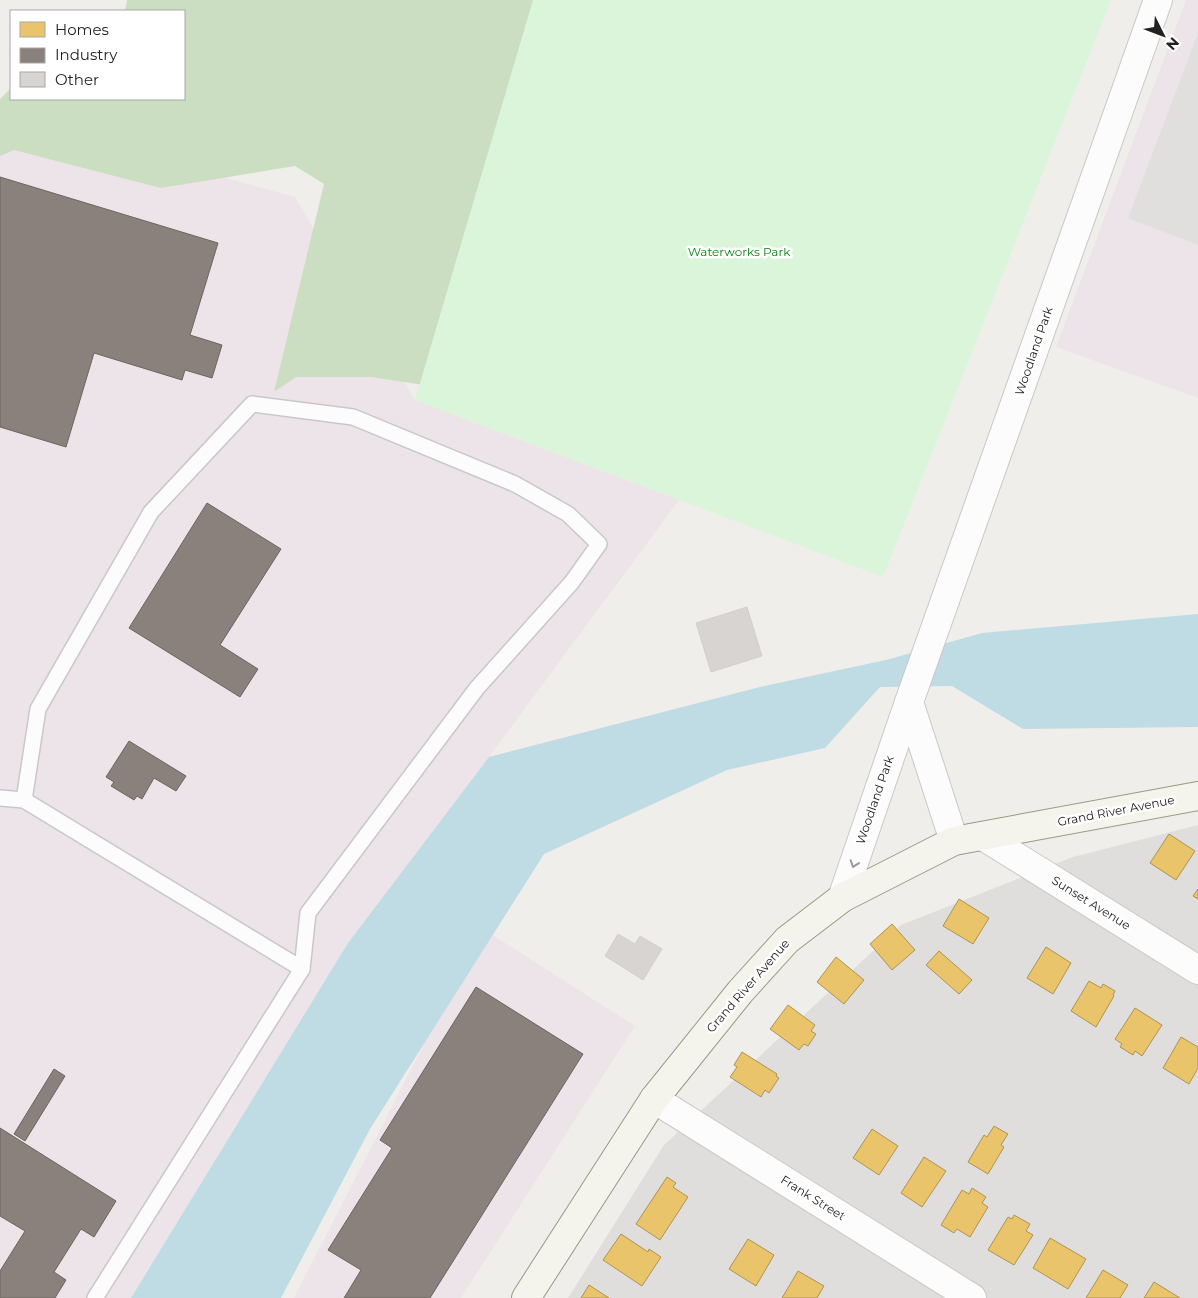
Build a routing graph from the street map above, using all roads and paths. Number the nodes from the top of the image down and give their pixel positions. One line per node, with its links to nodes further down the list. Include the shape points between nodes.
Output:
1 (1158, 0): 2 (street, Woodland Park)
2 (909, 702): 7 (street); 8 (street, Woodland Park, one-way to 8)
3 (1198, 796): 6 (street, Grand River Avenue)
4 (0, 798): 5 (lane)
5 (24, 800): 9 (lane); 9 (lane, via 38,709 150,512 252,404 353,417 515,484 568,514 599,544 572,582 477,688 308,913)
6 (983, 836): 7 (street, Grand River Avenue); 10 (street, Sunset Avenue)
7 (954, 841): 8 (street, Grand River Avenue)
8 (842, 898): 11 (street, Grand River Avenue, via 787,940)
9 (302, 969): 12 (lane)
10 (1198, 970)
11 (654, 1098): 13 (street, Grand River Avenue); 14 (street, Frank Street)
12 (95, 1298)
13 (526, 1298)
14 (972, 1298)

